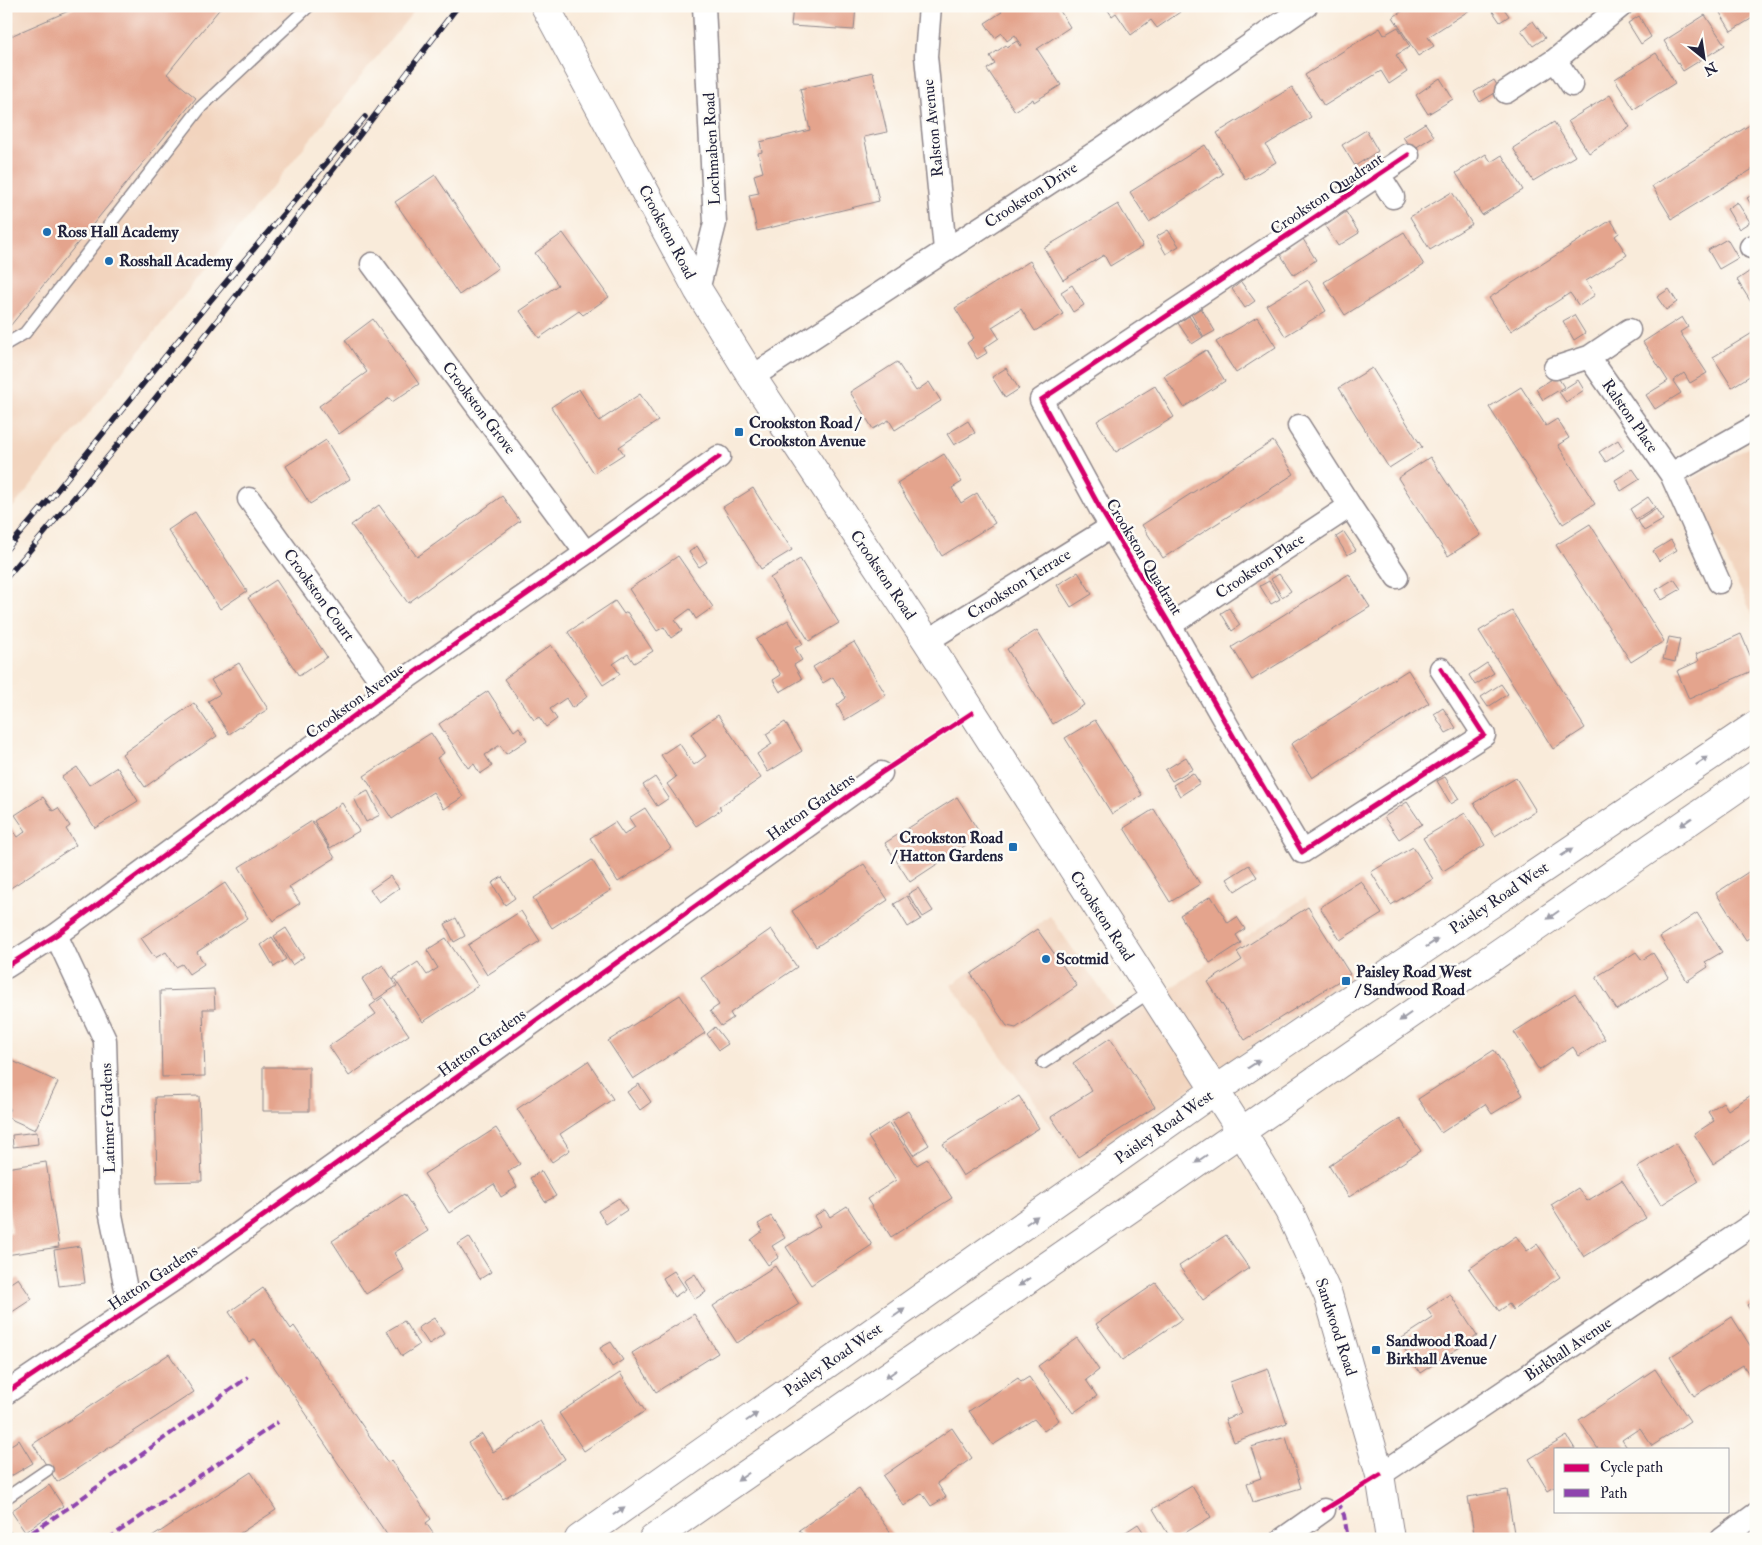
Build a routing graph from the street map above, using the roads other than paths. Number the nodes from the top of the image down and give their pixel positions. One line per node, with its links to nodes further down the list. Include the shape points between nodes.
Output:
1 (309, 6): 17 (lane, via 201,107 26,333)
2 (545, 6): 15 (main road, Crookston Road)
3 (704, 6): 15 (street, Lochmaben Road, via 716,222)
4 (930, 6): 13 (street, Ralston Avenue, via 926,56)
5 (1306, 6): 13 (street, Crookston Drive, via 1102,149)
6 (1621, 6): 7 (street)
7 (1555, 60): 8 (street); 9 (street)
8 (1572, 85)
9 (1506, 92)
10 (1408, 155): 11 (street, Crookston Quadrant)
11 (1379, 175): 12 (street, Crookston Quadrant); 27 (street, Crookston Quadrant, via 1041,400)
12 (1393, 197)
13 (945, 250): 20 (street, Crookston Drive)
14 (372, 264): 28 (street, Crookston Grove)
15 (698, 290): 20 (main road, Crookston Road)
16 (1629, 330): 18 (street)
17 (6, 344)
18 (1589, 357): 19 (street); 24 (street, Ralston Place)
19 (1555, 368)
20 (752, 377): 32 (main road, Crookston Road)
21 (1299, 426): 26 (street)
22 (1756, 426): 24 (street)
23 (720, 457): 28 (street, Crookston Avenue)
24 (1671, 474): 30 (street, Ralston Place)
25 (249, 499): 34 (street, Crookston Court)
26 (1350, 506): 29 (street); 31 (street, Crookston Place)
27 (1111, 527): 31 (street, Crookston Quadrant); 32 (street, Crookston Terrace)
28 (586, 553): 34 (street, Crookston Avenue)
29 (1397, 577)
30 (1719, 582)
31 (1170, 625): 33 (street, Crookston Quadrant, via 1302,852 1484,735)
32 (927, 641): 40 (main road, Crookston Road)
33 (1441, 669)
34 (388, 691): 38 (street, Crookston Avenue)
35 (1756, 725): 42 (main road, Paisley Road West, one-way to 35)
36 (881, 773): 45 (street, Hatton Gardens)
37 (1756, 775): 43 (main road, one-way to 43)
38 (56, 935): 39 (street, Crookston Avenue); 45 (street, Latimer Gardens, via 105,1040 110,1210)
39 (6, 967)
40 (1150, 992): 41 (lane); 42 (main road, Crookston Road)
41 (1042, 1063)
42 (1214, 1091): 43 (main road, Crookston Road); 52 (main road, Paisley Road West, one-way to 42)
43 (1241, 1131): 48 (main road, Sandwood Road, via 1290,1211 1328,1294); 53 (main road, one-way to 53)
44 (1756, 1222): 48 (street, Birkhall Avenue)
45 (130, 1309): 46 (street, Hatton Gardens)
46 (6, 1393)
47 (47, 1470): 49 (lane)
48 (1380, 1475): 55 (main road, Sandwood Road)
49 (6, 1498)
50 (1324, 1510): 54 (street)
51 (1756, 1514): 56 (street)
52 (579, 1539)
53 (653, 1539)
54 (1283, 1539)
55 (1390, 1539)
56 (1722, 1539)

